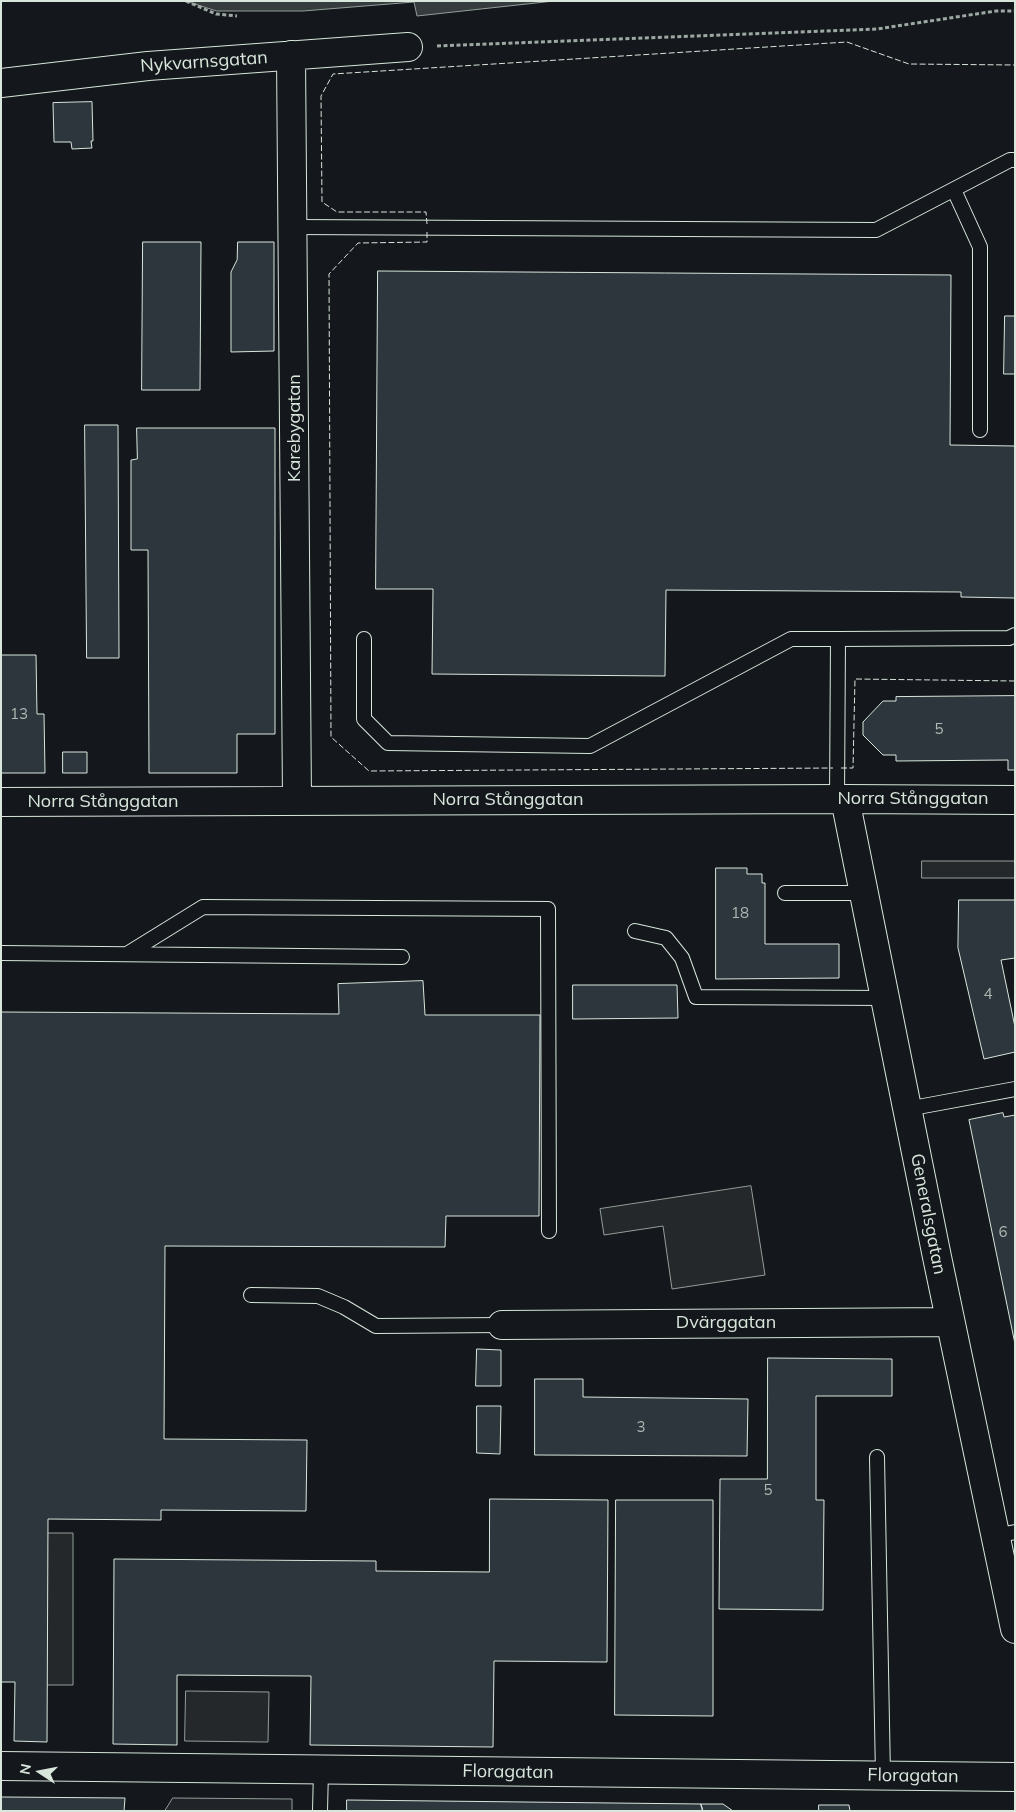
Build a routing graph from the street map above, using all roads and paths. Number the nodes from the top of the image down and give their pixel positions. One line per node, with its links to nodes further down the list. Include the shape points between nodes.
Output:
1 (186, 1): 3 (path, via 216,14)
2 (1015, 11): 4 (path, via 877,29)
3 (237, 16)
4 (408, 47): 5 (street, Nykvarnsgatan)
5 (291, 56): 6 (street, Nykvarnsgatan, via 148,66); 9 (street, Karebygatan)
6 (1, 83)
7 (1015, 160): 8 (lane)
8 (954, 190): 9 (lane, via 876,230); 10 (lane, via 980,247)
9 (294, 227): 15 (street, Karebygatan)
10 (980, 430)
11 (1015, 635): 13 (lane, via 1009,638)
12 (364, 639): 13 (lane, via 364,719 388,744 590,746 791,639)
13 (838, 639): 14 (lane)
14 (841, 799): 15 (street, Norra Stånggatan); 16 (street, Norra Stånggatan); 19 (street, Generalsgatan)
15 (297, 800): 17 (street, Norra Stånggatan)
16 (1015, 800)
17 (1, 802)
18 (785, 893): 19 (lane)
19 (864, 893): 24 (street, Generalsgatan)
20 (635, 931): 24 (lane, via 666,938 682,958 696,997)
21 (1, 953): 22 (lane)
22 (127, 954): 23 (lane); 27 (lane, via 203,907 548,909)
23 (402, 957)
24 (885, 998): 26 (street, Generalsgatan)
25 (1015, 1089): 26 (lane)
26 (907, 1110): 29 (street, Generalsgatan)
27 (549, 1231)
28 (251, 1294): 30 (lane, via 318,1296 376,1326)
29 (950, 1322): 30 (street, Dvärggatan); 32 (street, Generalsgatan)
30 (502, 1325)
31 (877, 1456): 36 (lane)
32 (1005, 1534): 33 (street, Generalsgatan)
33 (1015, 1629)
34 (1, 1766): 35 (street, Floragatan)
35 (321, 1770): 36 (street, Floragatan); 38 (lane)
36 (883, 1776): 37 (street, Floragatan)
37 (1015, 1777)
38 (320, 1811)

